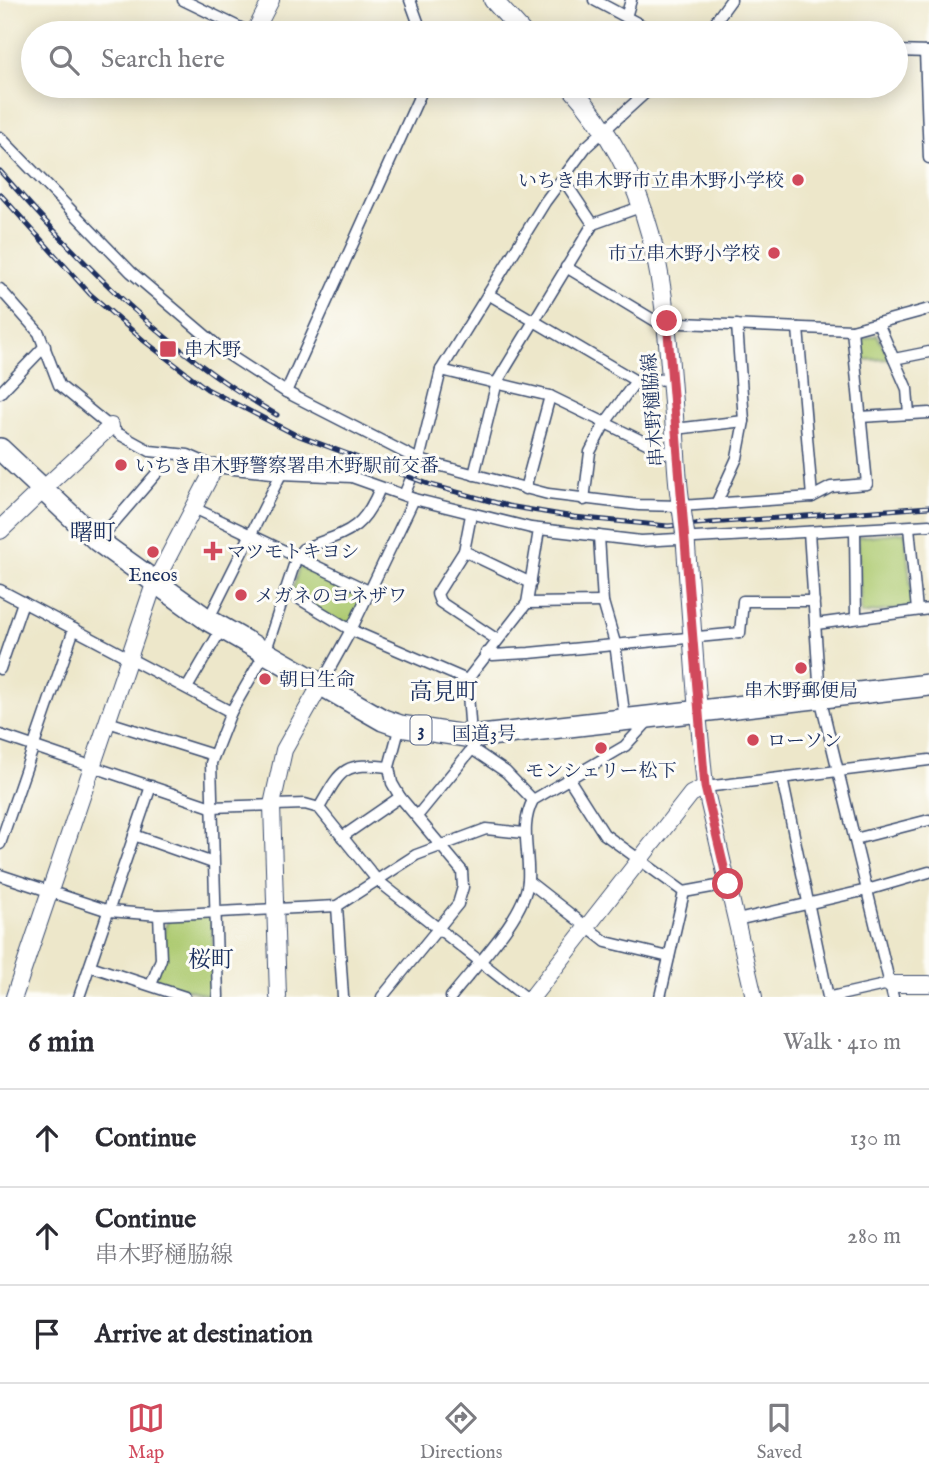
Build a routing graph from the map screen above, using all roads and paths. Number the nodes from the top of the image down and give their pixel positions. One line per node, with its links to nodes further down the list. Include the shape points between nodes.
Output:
1 (183, 0): 9 (street)
2 (271, 0): 10 (street)
3 (410, 0): 11 (street)
4 (493, 0): 12 (main road)
5 (594, 0): 8 (street)
6 (631, 0): 8 (street)
7 (731, 0): 14 (street)
8 (626, 17): 13 (street)
9 (227, 21)
10 (259, 21)
11 (418, 21)
12 (512, 21)
13 (634, 21)
14 (716, 21)
15 (908, 51): 16 (street)
16 (927, 52): 20 (street)
17 (419, 98): 44 (street)
18 (580, 98): 21 (main road, 串木野樋脇線)
19 (640, 98): 21 (street)
20 (928, 113): 23 (street)
21 (606, 129): 24 (street); 25 (main road, 串木野樋脇線)
22 (0, 136): 44 (street, via 131,272 226,353)
23 (929, 158)
24 (563, 179): 26 (street); 29 (street)
25 (643, 206): 26 (street); 32 (main road, 串木野樋脇線)
26 (593, 224): 27 (street)
27 (566, 267): 31 (street); 32 (street, via 657,322)
28 (0, 289): 37 (street, via 31,321)
29 (488, 294): 31 (street); 40 (street)
30 (929, 309): 33 (street)
31 (534, 321): 42 (street); 43 (street)
32 (667, 321): 34 (street); 41 (main road, 串木野樋脇線)
33 (878, 323): 36 (street); 39 (street)
34 (737, 325): 35 (street); 50 (street)
35 (798, 328): 36 (street); 65 (street)
36 (852, 330): 49 (street)
37 (46, 346): 45 (street); 52 (street, via 59,385)
38 (929, 352): 39 (street)
39 (894, 359): 48 (street, via 907,389)
40 (441, 370): 43 (street); 57 (street)
41 (671, 379): 42 (street); 53 (main road, 串木野樋脇線)
42 (636, 381): 51 (street)
43 (498, 382): 46 (street); 60 (street)
44 (286, 392): 57 (street)
45 (0, 393)
46 (550, 396): 51 (street); 63 (street)
47 (929, 413): 48 (street)
48 (909, 414): 49 (street)
49 (860, 417): 65 (street, via 867,484 831,487)
50 (744, 421): 53 (street); 67 (street, via 737,458)
51 (605, 423): 56 (street); 66 (street, via 590,452)
52 (111, 426): 55 (street, via 149,451); 62 (street)
53 (674, 429): 56 (main road, 串木野樋脇線)
54 (0, 449): 62 (highway, 国道3号 / 3)
55 (169, 453): 58 (street, via 188,454); 80 (street)
56 (677, 458): 69 (main road, 串木野樋脇線)
57 (419, 460): 60 (street); 64 (street)
58 (215, 467): 59 (street); 68 (street)
59 (281, 474): 61 (street, via 352,477); 76 (street)
60 (474, 474): 63 (street)
61 (380, 488): 64 (street); 82 (street, via 360,524 303,549)
62 (43, 489): 73 (main road); 80 (highway, 国道3号 / 3)
63 (525, 489): 66 (street)
64 (409, 497): 70 (street); 87 (street)
65 (812, 497): 67 (street)
66 (584, 500): 69 (street)
67 (716, 504): 69 (street)
68 (194, 508): 76 (street); 84 (street)
69 (682, 509): 79 (main road, 串木野樋脇線, bridge)
70 (471, 515): 74 (street); 81 (street)
71 (929, 525): 72 (street)
72 (909, 527): 75 (street); 92 (street)
73 (0, 530)
74 (539, 530): 78 (street); 83 (street)
75 (855, 530): 77 (street); 94 (street)
76 (251, 533): 82 (street); 95 (street)
77 (808, 533): 79 (street); 88 (street)
78 (599, 536): 79 (street, via 641,541); 90 (street)
79 (685, 537): 99 (main road, 串木野樋脇線)
80 (98, 541): 84 (highway, 国道3号 / 3)
81 (464, 551): 83 (street); 100 (street, via 437,594 440,603)
82 (297, 556): 86 (street); 87 (street)
83 (530, 583): 91 (street)
84 (154, 584): 95 (highway, 国道3号 / 3); 104 (street)
85 (0, 590): 89 (street)
86 (286, 591): 98 (street); 102 (street)
87 (369, 592): 98 (street)
88 (814, 601): 96 (street); 99 (street, via 743,601 740,633)
89 (23, 602): 97 (street); 105 (street)
90 (603, 602): 91 (street); 101 (street)
91 (527, 603): 100 (street)
92 (917, 610): 93 (street); 94 (street)
93 (929, 610)
94 (856, 617): 96 (street)
95 (215, 624): 102 (highway, 国道3号 / 3); 109 (street)
96 (816, 624): 110 (street)
97 (75, 629): 104 (street); 119 (street)
98 (351, 630): 106 (street); 108 (street)
99 (693, 637): 101 (street); 112 (main road, 串木野樋脇線)
100 (496, 639): 103 (street)
101 (615, 643): 103 (street); 114 (street)
102 (265, 653): 108 (highway, 国道3号 / 3); 111 (street)
103 (486, 653): 106 (street)
104 (129, 658): 109 (street); 115 (street)
105 (0, 669)
106 (467, 680): 118 (street)
107 (929, 685): 110 (highway, 国道3号 / 3)
108 (320, 686): 116 (highway, 国道3号 / 3); 131 (street, via 284,750)
109 (187, 688): 111 (street)
110 (820, 697): 112 (highway, 国道3号 / 3); 124 (street)
111 (231, 712): 120 (street)
112 (698, 713): 113 (highway, 国道3号 / 3); 128 (street)
113 (652, 718): 114 (highway, 国道3号 / 3); 126 (street, via 625,746)
114 (625, 720): 118 (highway, 国道3号 / 3)
115 (108, 722): 120 (street); 122 (street)
116 (400, 726): 118 (highway, 国道3号 / 3); 123 (street)
117 (0, 735): 119 (street)
118 (472, 743): 130 (street); 134 (street)
119 (34, 747): 122 (street); 140 (street)
120 (213, 755): 132 (street)
121 (929, 763): 124 (street)
122 (92, 766): 127 (street); 150 (street)
123 (389, 768): 129 (street); 133 (street, via 360,764 344,771)
124 (837, 771): 125 (street); 139 (street)
125 (782, 778): 128 (street); 152 (street)
126 (569, 779): 130 (street); 142 (street, via 598,827)
127 (151, 786): 132 (street); 137 (street)
128 (705, 787): 142 (street, via 691,794); 148 (street)
129 (400, 797): 134 (street); 138 (street)
130 (533, 800): 136 (street)
131 (272, 805): 132 (street); 133 (street); 154 (street)
132 (212, 807): 143 (street)
133 (319, 808): 138 (street)
134 (418, 815): 141 (street)
135 (929, 820): 139 (street)
136 (524, 833): 141 (street, via 486,829); 147 (street)
137 (134, 835): 143 (street); 155 (street)
138 (342, 837): 146 (street)
139 (855, 839): 149 (street)
140 (0, 844)
141 (441, 845): 146 (street); 159 (street, via 462,870 463,887 458,904)
142 (639, 859): 151 (street); 160 (street)
143 (213, 863): 156 (street)
144 (929, 872): 149 (street)
145 (0, 875): 150 (street)
146 (377, 880): 153 (street); 159 (street)
147 (528, 881): 160 (street); 162 (street, via 523,905)
148 (728, 884): 151 (street); 158 (street)
149 (867, 890): 152 (street); 166 (street)
150 (49, 891): 155 (street); 167 (street)
151 (684, 892): 161 (street)
152 (807, 903): 158 (street); 179 (street)
153 (337, 906): 154 (street); 172 (street)
154 (275, 909): 156 (street); 171 (street)
155 (109, 911): 157 (street); 163 (street)
156 (216, 912): 157 (street); 170 (street)
157 (159, 915): 165 (street, via 161,959)
158 (737, 920): 178 (street)
159 (436, 927): 162 (street); 173 (street)
160 (587, 927): 161 (street, via 606,942); 176 (street)
161 (669, 957): 177 (street)
162 (479, 961): 174 (street); 175 (street)
163 (90, 966): 165 (street); 168 (street)
164 (929, 984): 166 (street)
165 (151, 985): 169 (street)
166 (891, 990): 179 (street)
167 (14, 997)
168 (79, 997)
169 (185, 997)
170 (218, 997)
171 (278, 997)
172 (343, 997)
173 (382, 997)
174 (451, 997)
175 (525, 997)
176 (532, 997)
177 (660, 997)
178 (754, 997)
179 (830, 997)

